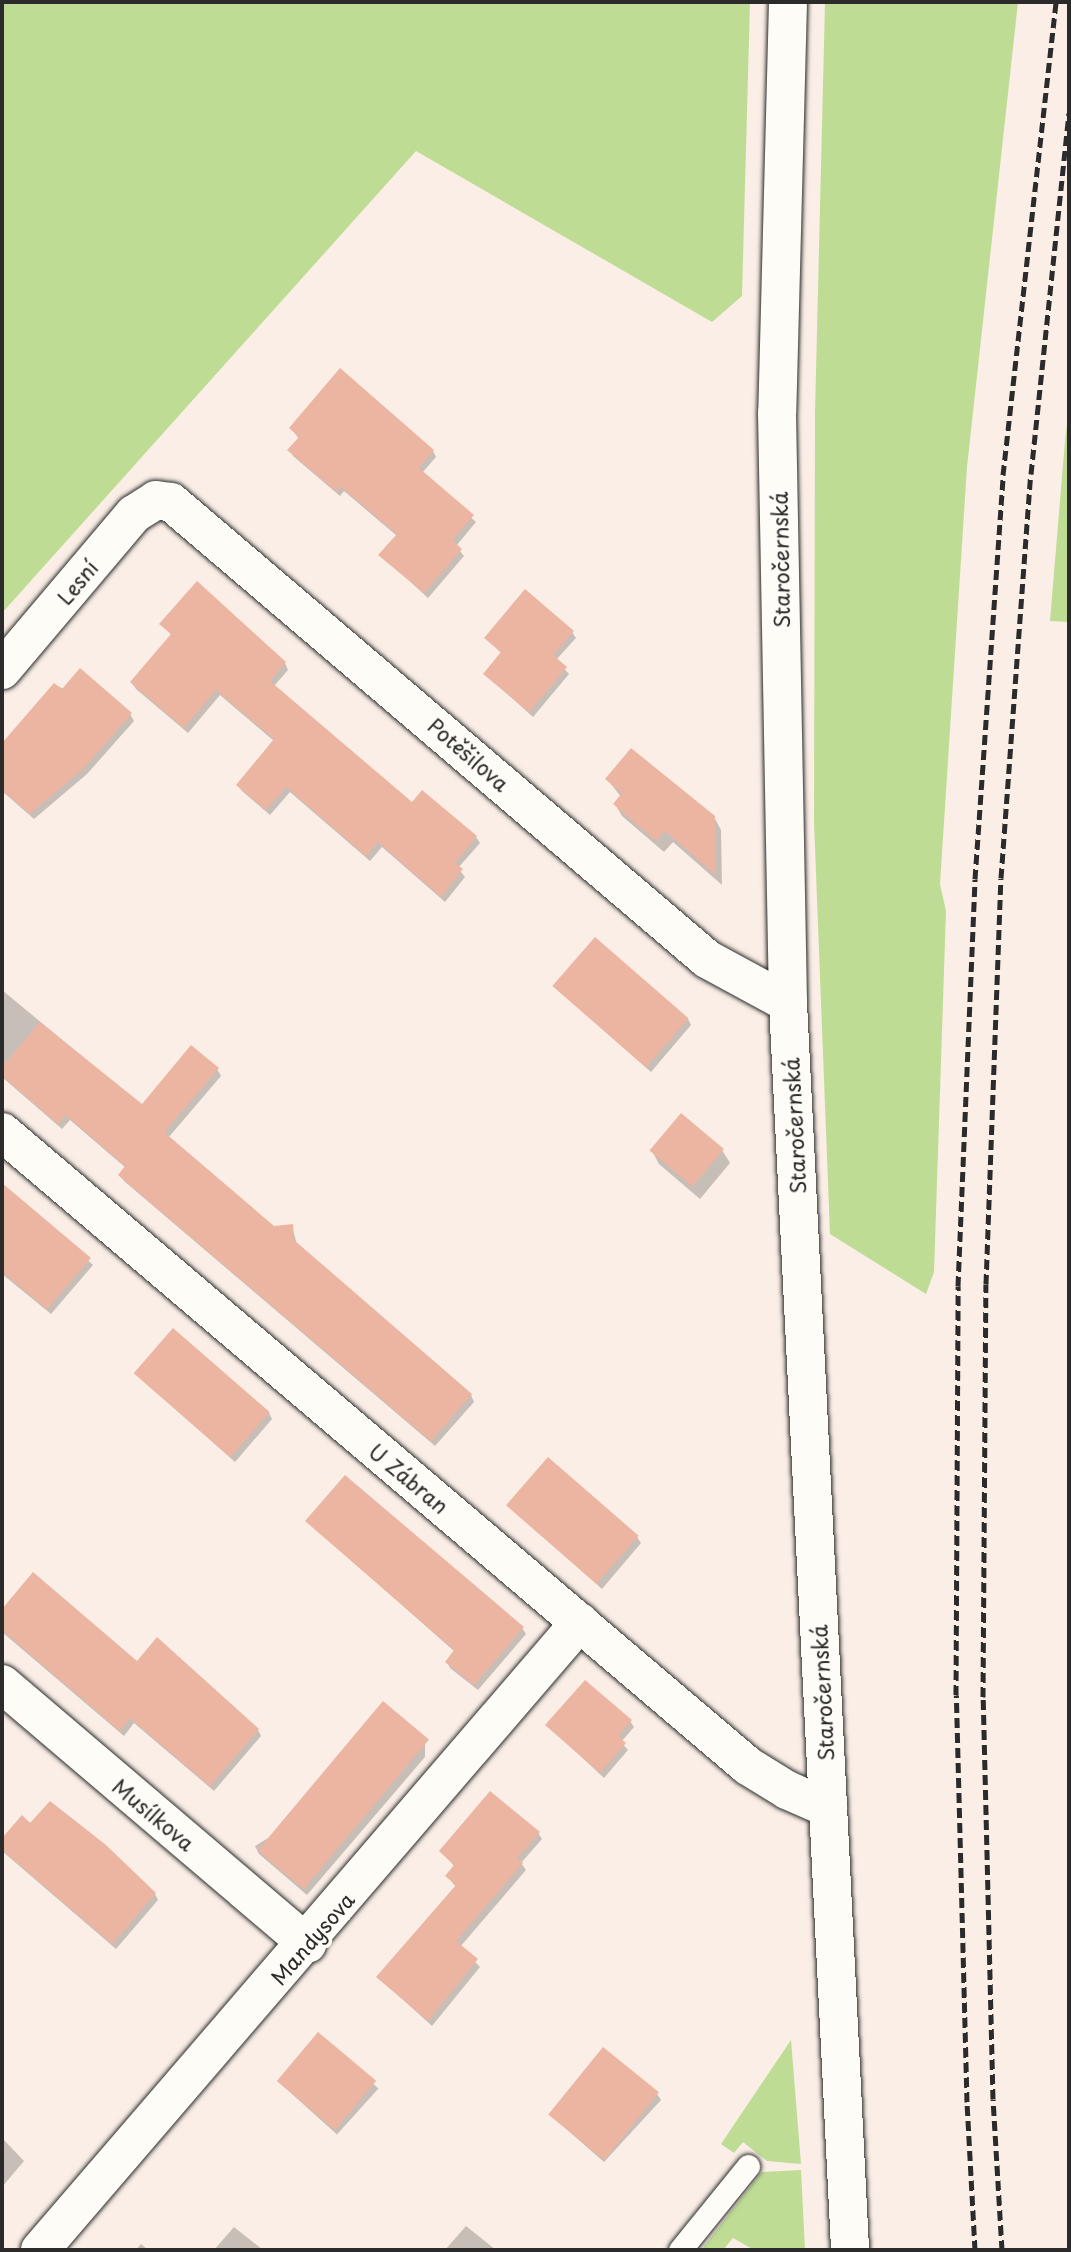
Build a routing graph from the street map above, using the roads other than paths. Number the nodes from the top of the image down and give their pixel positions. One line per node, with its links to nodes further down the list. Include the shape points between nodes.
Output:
1 (788, 2): 4 (street, Staročernská, via 777,413)
2 (156, 500): 3 (street, Lesní, via 134,514); 4 (street, Potěšilova, via 183,508 707,959)
3 (2, 670)
4 (788, 1003): 8 (street, Staročernská)
5 (2, 1132): 6 (street, U Zábran)
6 (580, 1622): 8 (street, U Zábran, via 748,1766); 9 (street, Mandysova)
7 (2, 1684): 9 (street, Musílkova)
8 (828, 1808): 13 (street, Staročernská)
9 (307, 1944): 11 (street, Mandysova)
10 (748, 2166): 12 (lane)
11 (40, 2250)
12 (680, 2250)
13 (850, 2250)

